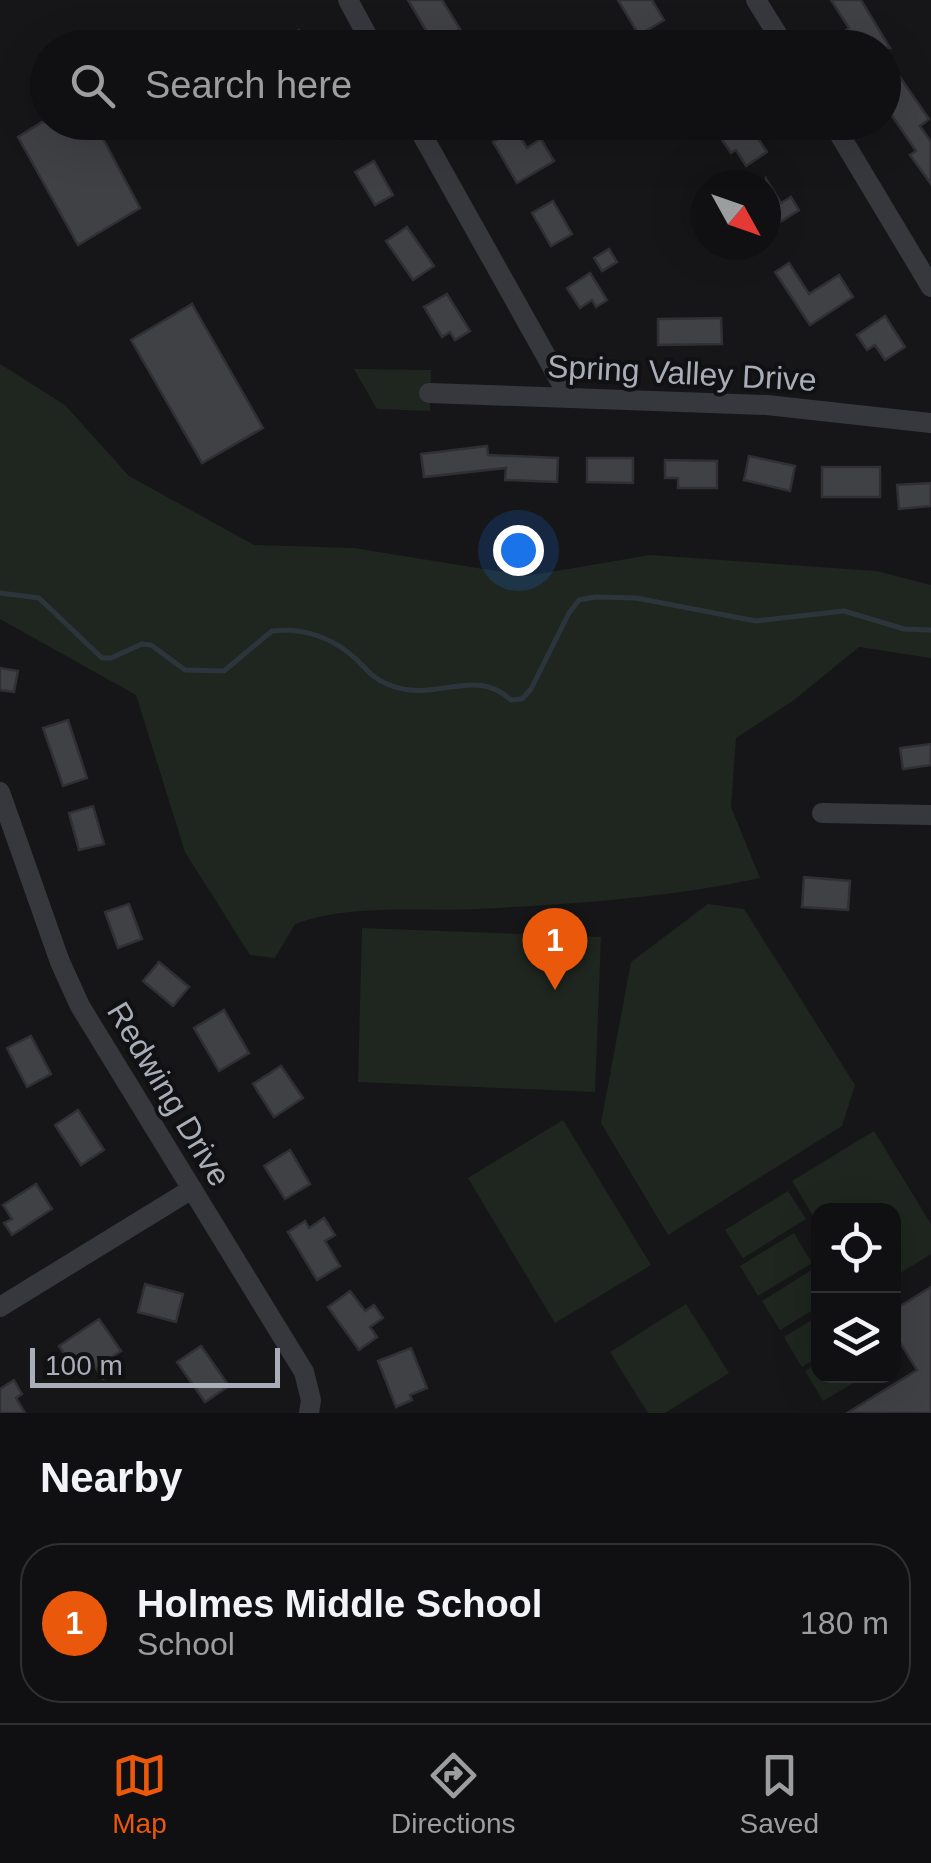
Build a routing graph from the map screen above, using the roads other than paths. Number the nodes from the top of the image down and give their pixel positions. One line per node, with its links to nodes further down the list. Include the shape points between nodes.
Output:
1 (348, 0): 3 (street)
2 (756, 0): 4 (street)
3 (364, 30)
4 (775, 30)
5 (425, 140): 9 (street)
6 (843, 140): 7 (street)
7 (931, 287)
8 (429, 393): 9 (street, Spring Valley Drive)
9 (569, 397): 10 (street, Spring Valley Drive, via 766,405)
10 (931, 423)
11 (0, 792): 14 (street, Redwing Drive, via 68,983)
12 (822, 813): 13 (street)
13 (931, 814)
14 (192, 1189): 15 (street); 16 (street, Redwing Drive, via 304,1372)
15 (0, 1307)
16 (309, 1413)

